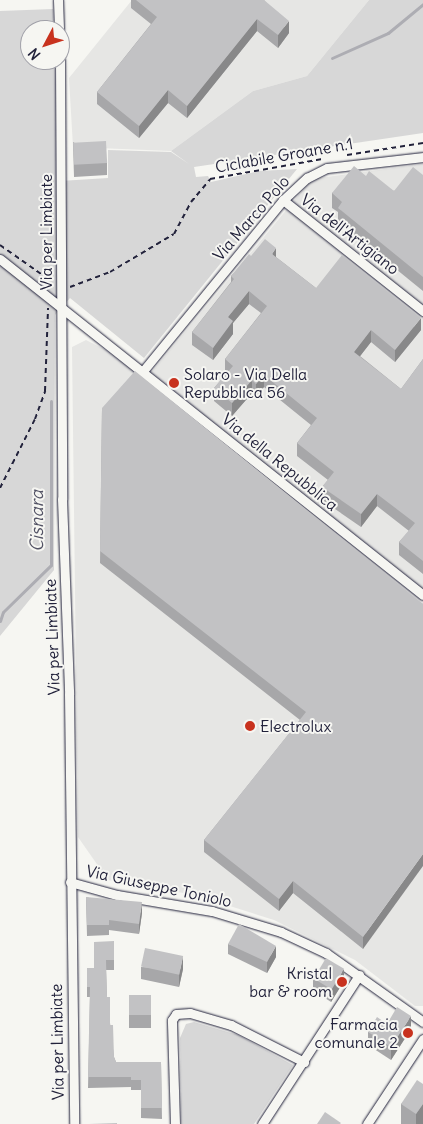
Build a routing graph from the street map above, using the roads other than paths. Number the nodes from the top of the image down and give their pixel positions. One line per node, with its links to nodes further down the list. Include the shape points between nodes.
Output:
1 (58, 0): 2 (street)
2 (59, 20)
3 (60, 70): 7 (street, Via per Limbiate)
4 (423, 157): 5 (street, Via Marco Polo, via 327,168 307,178)
5 (283, 200): 8 (street, Via dell'Artigiano); 9 (street, Via Marco Polo)
6 (0, 259): 7 (street, Via della Repubblica)
7 (61, 307): 9 (street, Via della Repubblica); 11 (street, Via per Limbiate)
8 (423, 311)
9 (143, 371): 10 (street, Via della Repubblica)
10 (423, 595)
11 (70, 882): 12 (street, Via Giuseppe Toniolo, via 105,892 204,909 281,932); 16 (street, Via per Limbiate)
12 (359, 975): 13 (street, Via Giuseppe Toniolo); 15 (street)
13 (423, 1022)
14 (423, 1039): 19 (street)
15 (304, 1062): 17 (street, via 231,1025 190,1013 176,1014 172,1020); 18 (street)
16 (74, 1124)
17 (174, 1124)
18 (262, 1124)
19 (367, 1124)

